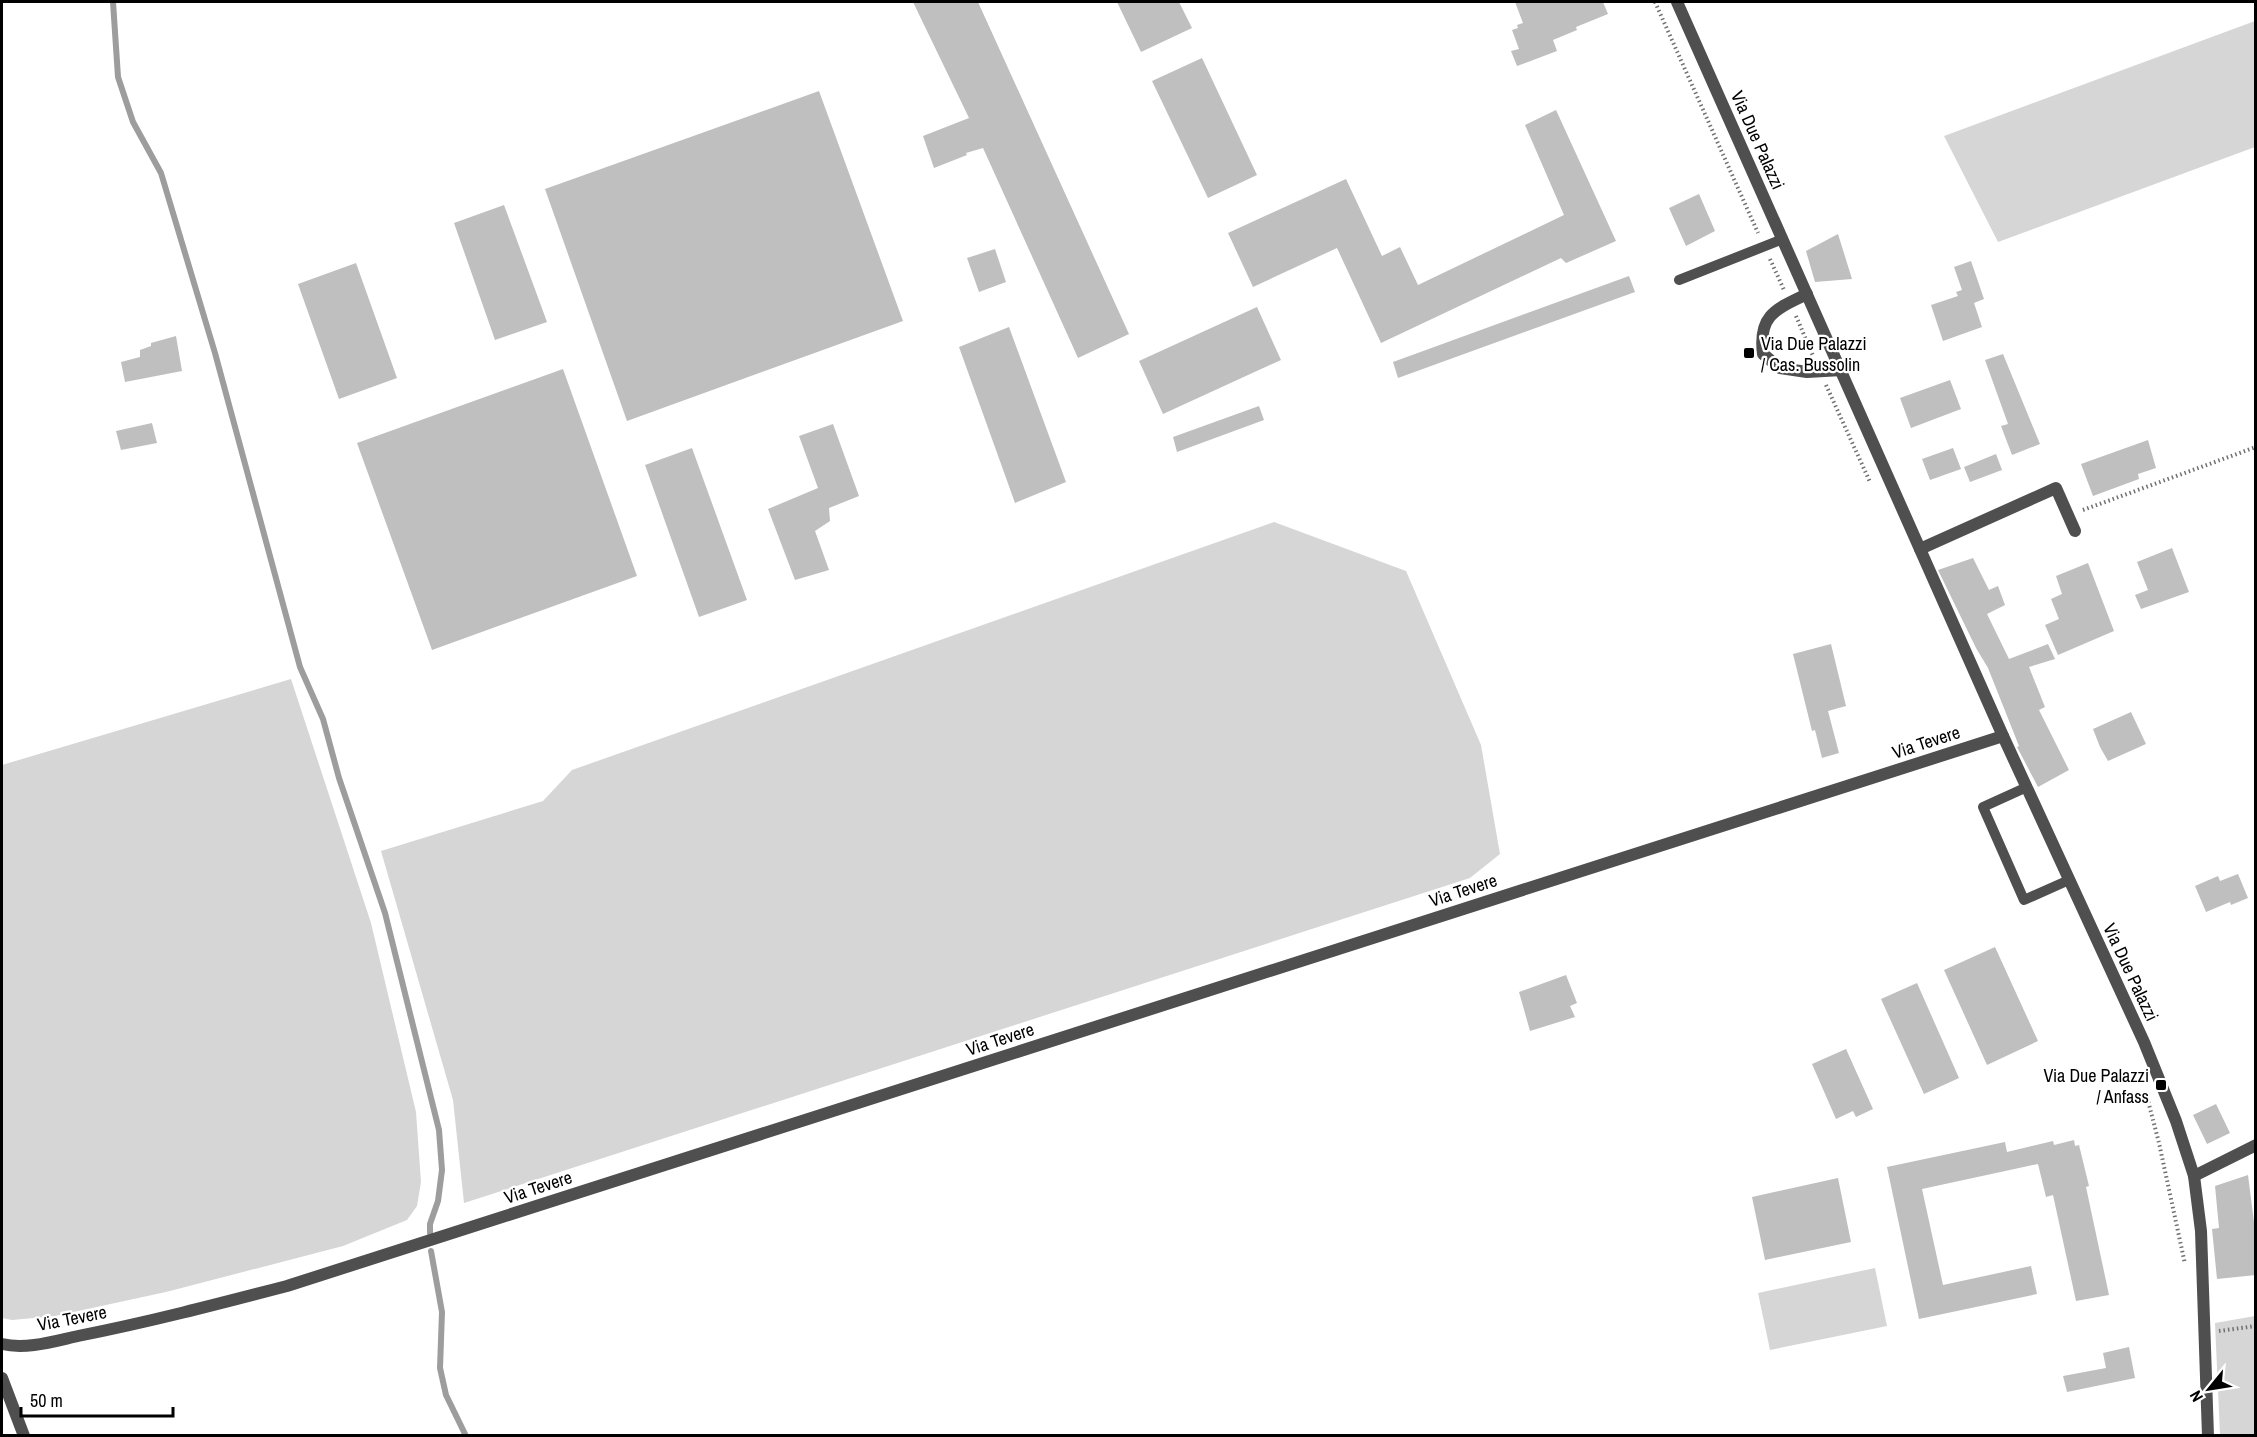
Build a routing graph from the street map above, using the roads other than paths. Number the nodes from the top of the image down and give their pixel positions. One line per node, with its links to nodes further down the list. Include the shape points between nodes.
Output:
1 (1677, 2): 2 (street, Via Due Palazzi)
2 (1783, 239): 3 (lane); 4 (street, Via Due Palazzi)
3 (1679, 280)
4 (1807, 294): 5 (street, Via Due Palazzi); 5 (street, via 1775,311 1765,321 1761,336 1763,354 1780,368 1807,372)
5 (1842, 370): 7 (street, Via Due Palazzi)
6 (2075, 531): 7 (street, via 2056,489)
7 (1920, 549): 8 (street, Via Due Palazzi)
8 (2003, 736): 9 (street, Via Due Palazzi); 13 (street, Via Tevere, via 288,1286 82,1335 34,1344)
9 (2027, 786): 10 (street, Via Due Palazzi); 10 (lane, via 1983,807 2024,900)
10 (2069, 880): 12 (street, Via Due Palazzi, via 2144,1042)
11 (2256, 1145): 12 (street)
12 (2194, 1176): 16 (street, Via Due Palazzi, via 2201,1231)
13 (2, 1344)
14 (2, 1378): 15 (street)
15 (24, 1436)
16 (2208, 1436)

